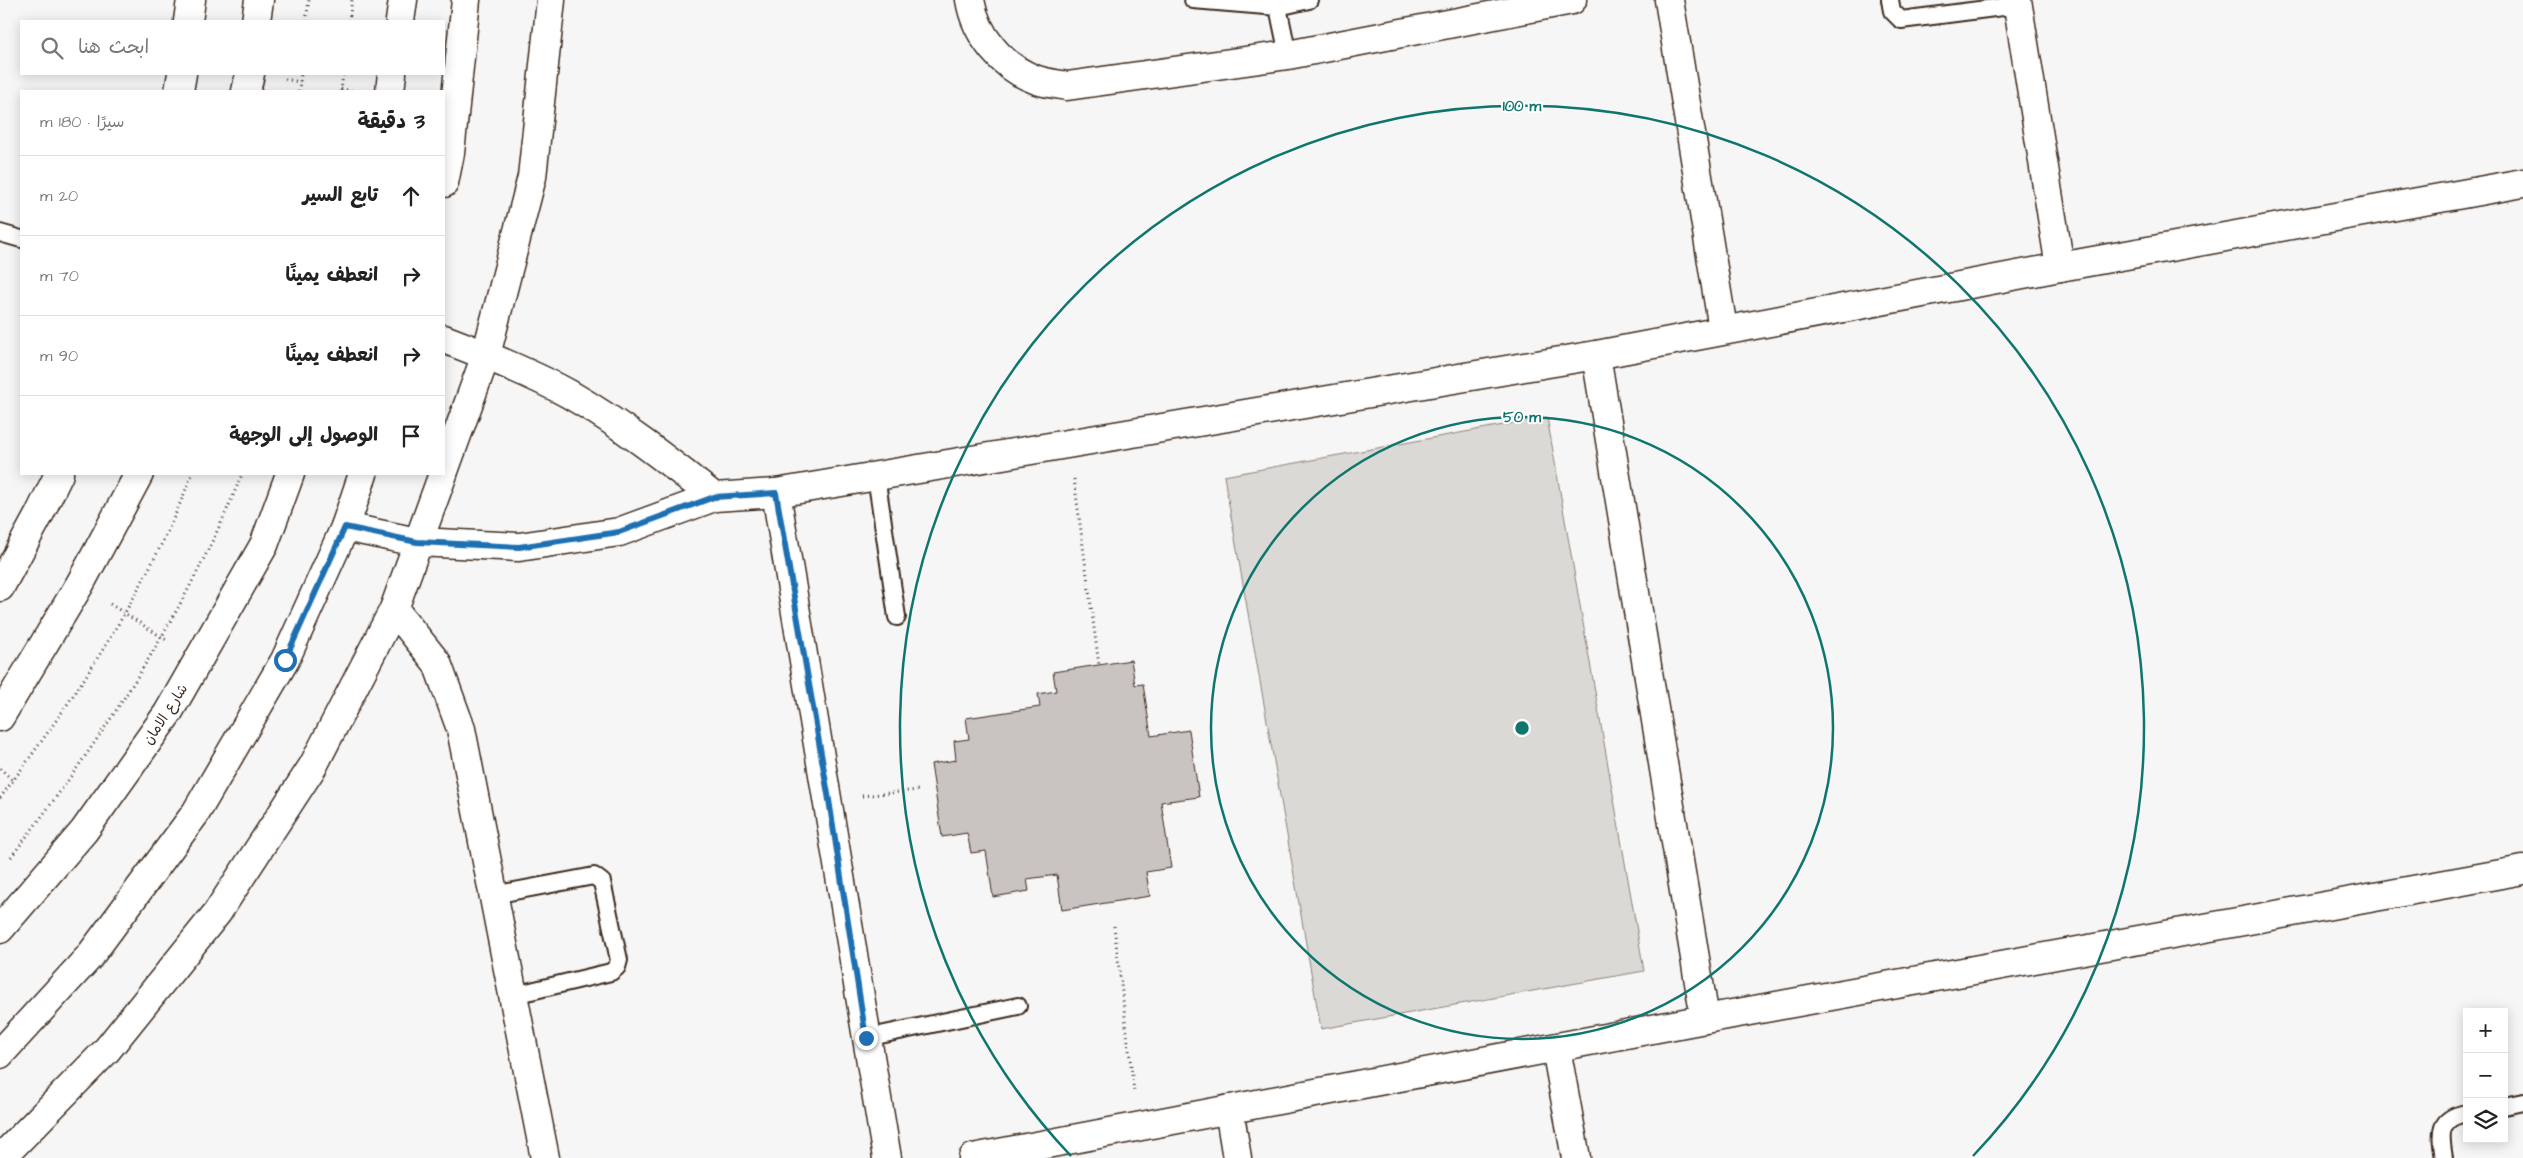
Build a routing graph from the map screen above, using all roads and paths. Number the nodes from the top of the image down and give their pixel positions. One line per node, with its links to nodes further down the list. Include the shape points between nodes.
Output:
1 (191, 0): 16 (street)
2 (259, 0): 17 (street)
3 (309, 0): 18 (path)
4 (352, 0): 19 (path)
5 (403, 0): 20 (street)
6 (466, 0): 32 (street)
7 (550, 0): 40 (street, via 532,177)
8 (970, 0): 21 (street, via 972,14 986,42 1008,65 1036,80 1067,86)
9 (1193, 0): 15 (lane)
10 (1309, 0): 15 (lane)
11 (1572, 0): 21 (street)
12 (1670, 0): 38 (street)
13 (1890, 0): 14 (lane, via 1892,12 1902,20)
14 (2018, 2): 37 (street)
15 (1278, 7): 21 (lane)
16 (188, 20)
17 (256, 20)
18 (306, 20)
19 (349, 20)
20 (400, 20)
21 (1288, 55)
22 (182, 75): 27 (street)
23 (250, 75): 28 (street)
24 (301, 75): 29 (path)
25 (343, 75): 30 (path)
26 (392, 75): 31 (street)
27 (179, 90)
28 (246, 90)
29 (299, 90)
30 (341, 90)
31 (390, 90)
32 (447, 152): 33 (street)
33 (445, 173)
34 (2523, 183): 37 (street)
35 (0, 233): 36 (lane)
36 (20, 240)
37 (2060, 267): 38 (street)
38 (1723, 330): 41 (street)
39 (445, 339): 40 (street)
40 (486, 355): 43 (street); 53 (street, via 568,394 645,443)
41 (1596, 355): 42 (street); 77 (street)
42 (1069, 444): 51 (street); 63 (path)
43 (445, 467)
44 (59, 475): 57 (street)
45 (138, 475): 56 (street)
46 (192, 475): 59 (path, via 160,548)
47 (242, 475): 61 (path, via 199,569)
48 (290, 475): 62 (street, شارع الامان, via 264,545)
49 (363, 475): 54 (street)
50 (442, 475): 55 (street)
51 (876, 476): 52 (street); 60 (lane)
52 (776, 493): 53 (street); 69 (street)
53 (714, 497): 55 (street, via 619,532 519,547)
54 (345, 527): 55 (street); 80 (street, via 285,660 195,814 89,957)
55 (417, 542): 58 (street)
56 (80, 584): 59 (path); 64 (street)
57 (0, 587)
58 (394, 609): 72 (street, via 438,663 461,729); 87 (street, via 313,766 217,913 106,1051)
59 (126, 614): 61 (path); 66 (path)
60 (897, 617)
61 (162, 637): 62 (path); 70 (path, via 108,723)
62 (198, 661): 74 (street, شارع الامان, via 168,713 84,832)
63 (1098, 665)
64 (0, 717)
65 (0, 768): 66 (path)
66 (13, 781): 68 (path)
67 (918, 790): 69 (path)
68 (0, 798)
69 (829, 800): 78 (street)
70 (6, 864)
71 (2523, 870): 77 (street)
72 (493, 895): 75 (street); 75 (lane, via 594,876 602,882 617,967 612,972)
73 (1114, 926): 85 (path)
74 (0, 929)
75 (514, 995): 86 (street)
76 (1018, 1006): 78 (lane)
77 (1705, 1019): 79 (street)
78 (866, 1038): 88 (street)
79 (1556, 1048): 83 (street); 91 (street)
80 (0, 1052)
81 (2523, 1102): 82 (lane)
82 (2508, 1105)
83 (1229, 1109): 85 (street); 90 (street)
84 (2463, 1113): 92 (lane, via 2456,1114 2446,1122 2440,1134)
85 (1138, 1127): 89 (street)
86 (540, 1154)
87 (2, 1158)
88 (887, 1158)
89 (973, 1158)
90 (1237, 1158)
91 (1576, 1158)
92 (2444, 1158)

